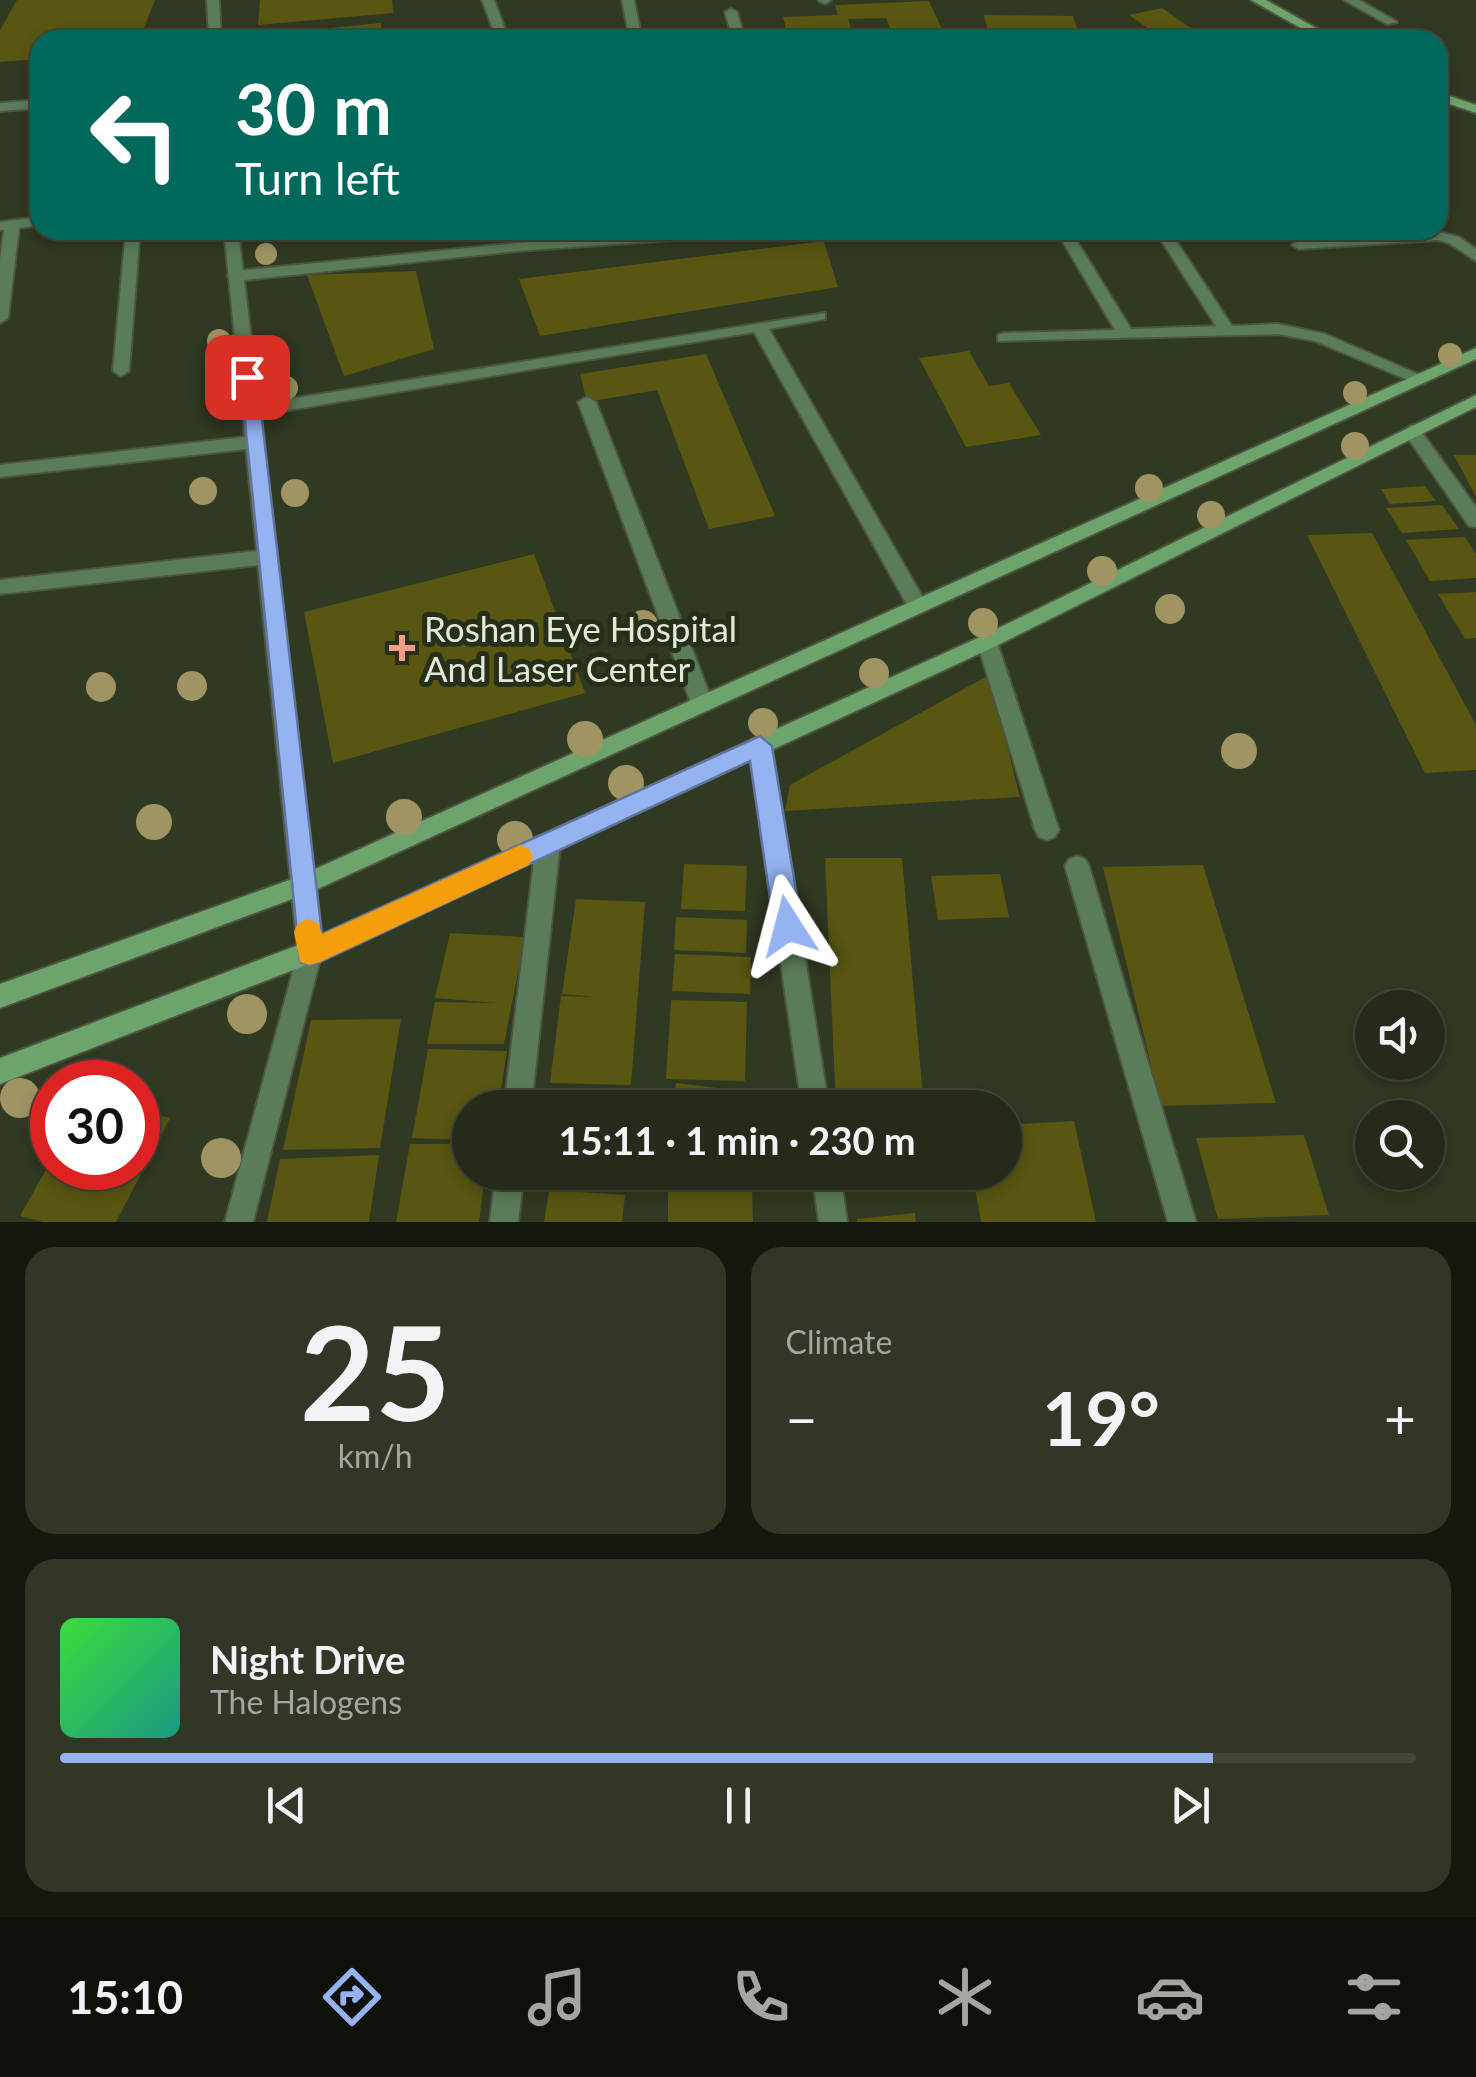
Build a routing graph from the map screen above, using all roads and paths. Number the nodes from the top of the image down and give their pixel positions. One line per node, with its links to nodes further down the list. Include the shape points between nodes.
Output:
1 (212, 0): 7 (street)
2 (488, 0): 8 (street)
3 (628, 0): 9 (street)
4 (1257, 0): 10 (street)
5 (1350, 0): 6 (street)
6 (1391, 22)
7 (214, 30)
8 (499, 30)
9 (634, 30)
10 (1312, 30)
11 (1448, 99): 14 (street)
12 (30, 105): 13 (street)
13 (0, 107)
14 (1476, 109)
15 (6, 225): 27 (street)
16 (1448, 238): 24 (street)
17 (133, 240): 33 (street)
18 (232, 240): 25 (street)
19 (615, 240): 25 (street)
20 (1069, 240): 30 (street)
21 (1168, 240): 29 (street)
22 (1376, 240): 23 (street)
23 (1299, 245)
24 (1476, 256)
25 (236, 276): 37 (street)
26 (819, 316): 28 (street)
27 (0, 318)
28 (759, 326): 37 (street); 44 (street)
29 (1228, 331): 30 (street); 34 (street, via 1296,331)
30 (1126, 334): 31 (street)
31 (1004, 338)
32 (1476, 353): 34 (street)
33 (121, 371)
34 (1419, 378): 44 (street)
35 (1476, 400): 38 (street)
36 (587, 402): 46 (street)
37 (251, 411): 39 (street)
38 (1412, 431): 41 (street); 45 (street)
39 (254, 442): 40 (street); 42 (street)
40 (0, 471)
41 (1476, 521)
42 (267, 557): 43 (street); 51 (street)
43 (0, 587)
44 (917, 605): 46 (street)
45 (987, 642): 47 (street); 48 (street)
46 (702, 702): 51 (street)
47 (760, 746): 49 (street); 56 (street)
48 (1048, 830)
49 (548, 844): 52 (street); 55 (street)
50 (1077, 866): 62 (street)
51 (303, 885): 52 (street); 53 (street)
52 (310, 952): 54 (street); 59 (street)
53 (0, 996)
54 (0, 1071)
55 (520, 1090)
56 (813, 1090)
57 (508, 1190): 60 (street)
58 (829, 1190): 61 (street)
59 (239, 1222)
60 (504, 1222)
61 (833, 1222)
62 (1182, 1222)

